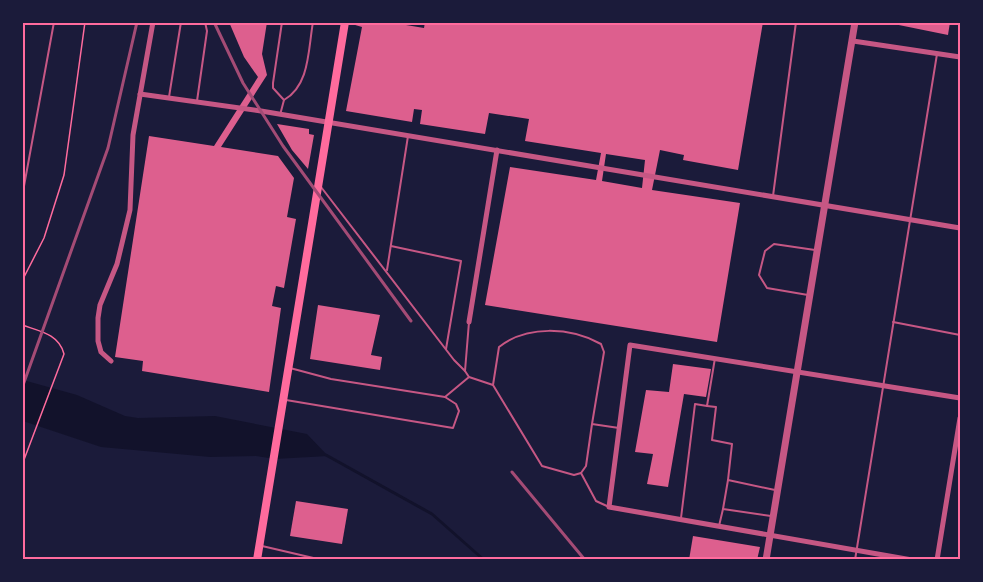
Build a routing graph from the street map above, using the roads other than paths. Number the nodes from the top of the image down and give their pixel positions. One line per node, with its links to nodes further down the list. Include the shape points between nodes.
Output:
1 (54, 22): 23 (lane)
2 (153, 22): 13 (street)
3 (181, 22): 14 (lane)
4 (205, 22): 16 (lane)
5 (282, 22): 15 (lane, via 273,88)
6 (313, 22): 15 (lane, via 303,81)
7 (345, 22): 18 (main road)
8 (796, 22): 22 (lane)
9 (855, 22): 10 (street)
10 (853, 41): 11 (street); 24 (street)
11 (937, 54): 12 (street); 25 (lane)
12 (960, 57)
13 (140, 94): 14 (street); 36 (street, via 133,135 130,210 98,318 101,352)
14 (169, 97): 16 (street)
15 (284, 100): 17 (lane)
16 (197, 101): 17 (street)
17 (280, 116): 18 (street)
18 (328, 124): 19 (street); 21 (main road)
19 (408, 136): 20 (street); 27 (lane)
20 (497, 150): 22 (street); 31 (street)
21 (319, 183): 29 (lane); 37 (main road)
22 (772, 196): 24 (street)
23 (22, 197)
24 (825, 206): 25 (street); 28 (street)
25 (910, 220): 26 (street); 32 (lane)
26 (960, 228)
27 (391, 246): 29 (lane); 34 (lane, via 460,261)
28 (818, 251): 30 (street); 30 (lane, via 774,244 765,250 759,275 767,288)
29 (386, 271): 34 (lane)
30 (811, 295): 39 (street)
31 (469, 322): 38 (lane)
32 (893, 322): 33 (lane); 42 (lane)
33 (960, 335)
34 (446, 349): 38 (lane)
35 (715, 358): 39 (street); 46 (lane); 49 (street, via 630,345)
36 (111, 361)
37 (289, 368): 43 (lane, via 331,379); 45 (main road)
38 (465, 371): 40 (lane)
39 (798, 371): 42 (street); 52 (street)
40 (469, 377): 41 (lane); 43 (lane)
41 (493, 385): 48 (lane, via 499,347 512,337 533,331 567,332 591,339 601,344 604,352); 50 (lane, via 542,466 574,475)
42 (882, 385): 44 (street); 60 (lane)
43 (445, 397): 45 (lane, via 459,408 453,428)
44 (960, 398)
45 (284, 400): 59 (main road)
46 (707, 406): 51 (lane, via 716,407 712,440 732,444); 56 (lane, via 695,404)
47 (960, 418): 66 (street)
48 (592, 424): 49 (lane); 50 (lane, via 586,466)
49 (619, 428): 53 (street)
50 (581, 473): 53 (lane, via 596,501)
51 (728, 480): 52 (lane); 54 (lane)
52 (777, 490): 55 (street)
53 (609, 507): 56 (street)
54 (723, 509): 55 (lane); 57 (lane)
55 (773, 517): 58 (street)
56 (681, 520): 57 (street)
57 (719, 527): 58 (street)
58 (770, 536): 60 (street); 63 (street)
59 (260, 546): 61 (main road); 62 (lane)
60 (856, 550): 64 (lane); 65 (street)
61 (257, 560)
62 (322, 560)
63 (766, 560)
64 (855, 560)
65 (912, 560)
66 (937, 560)

